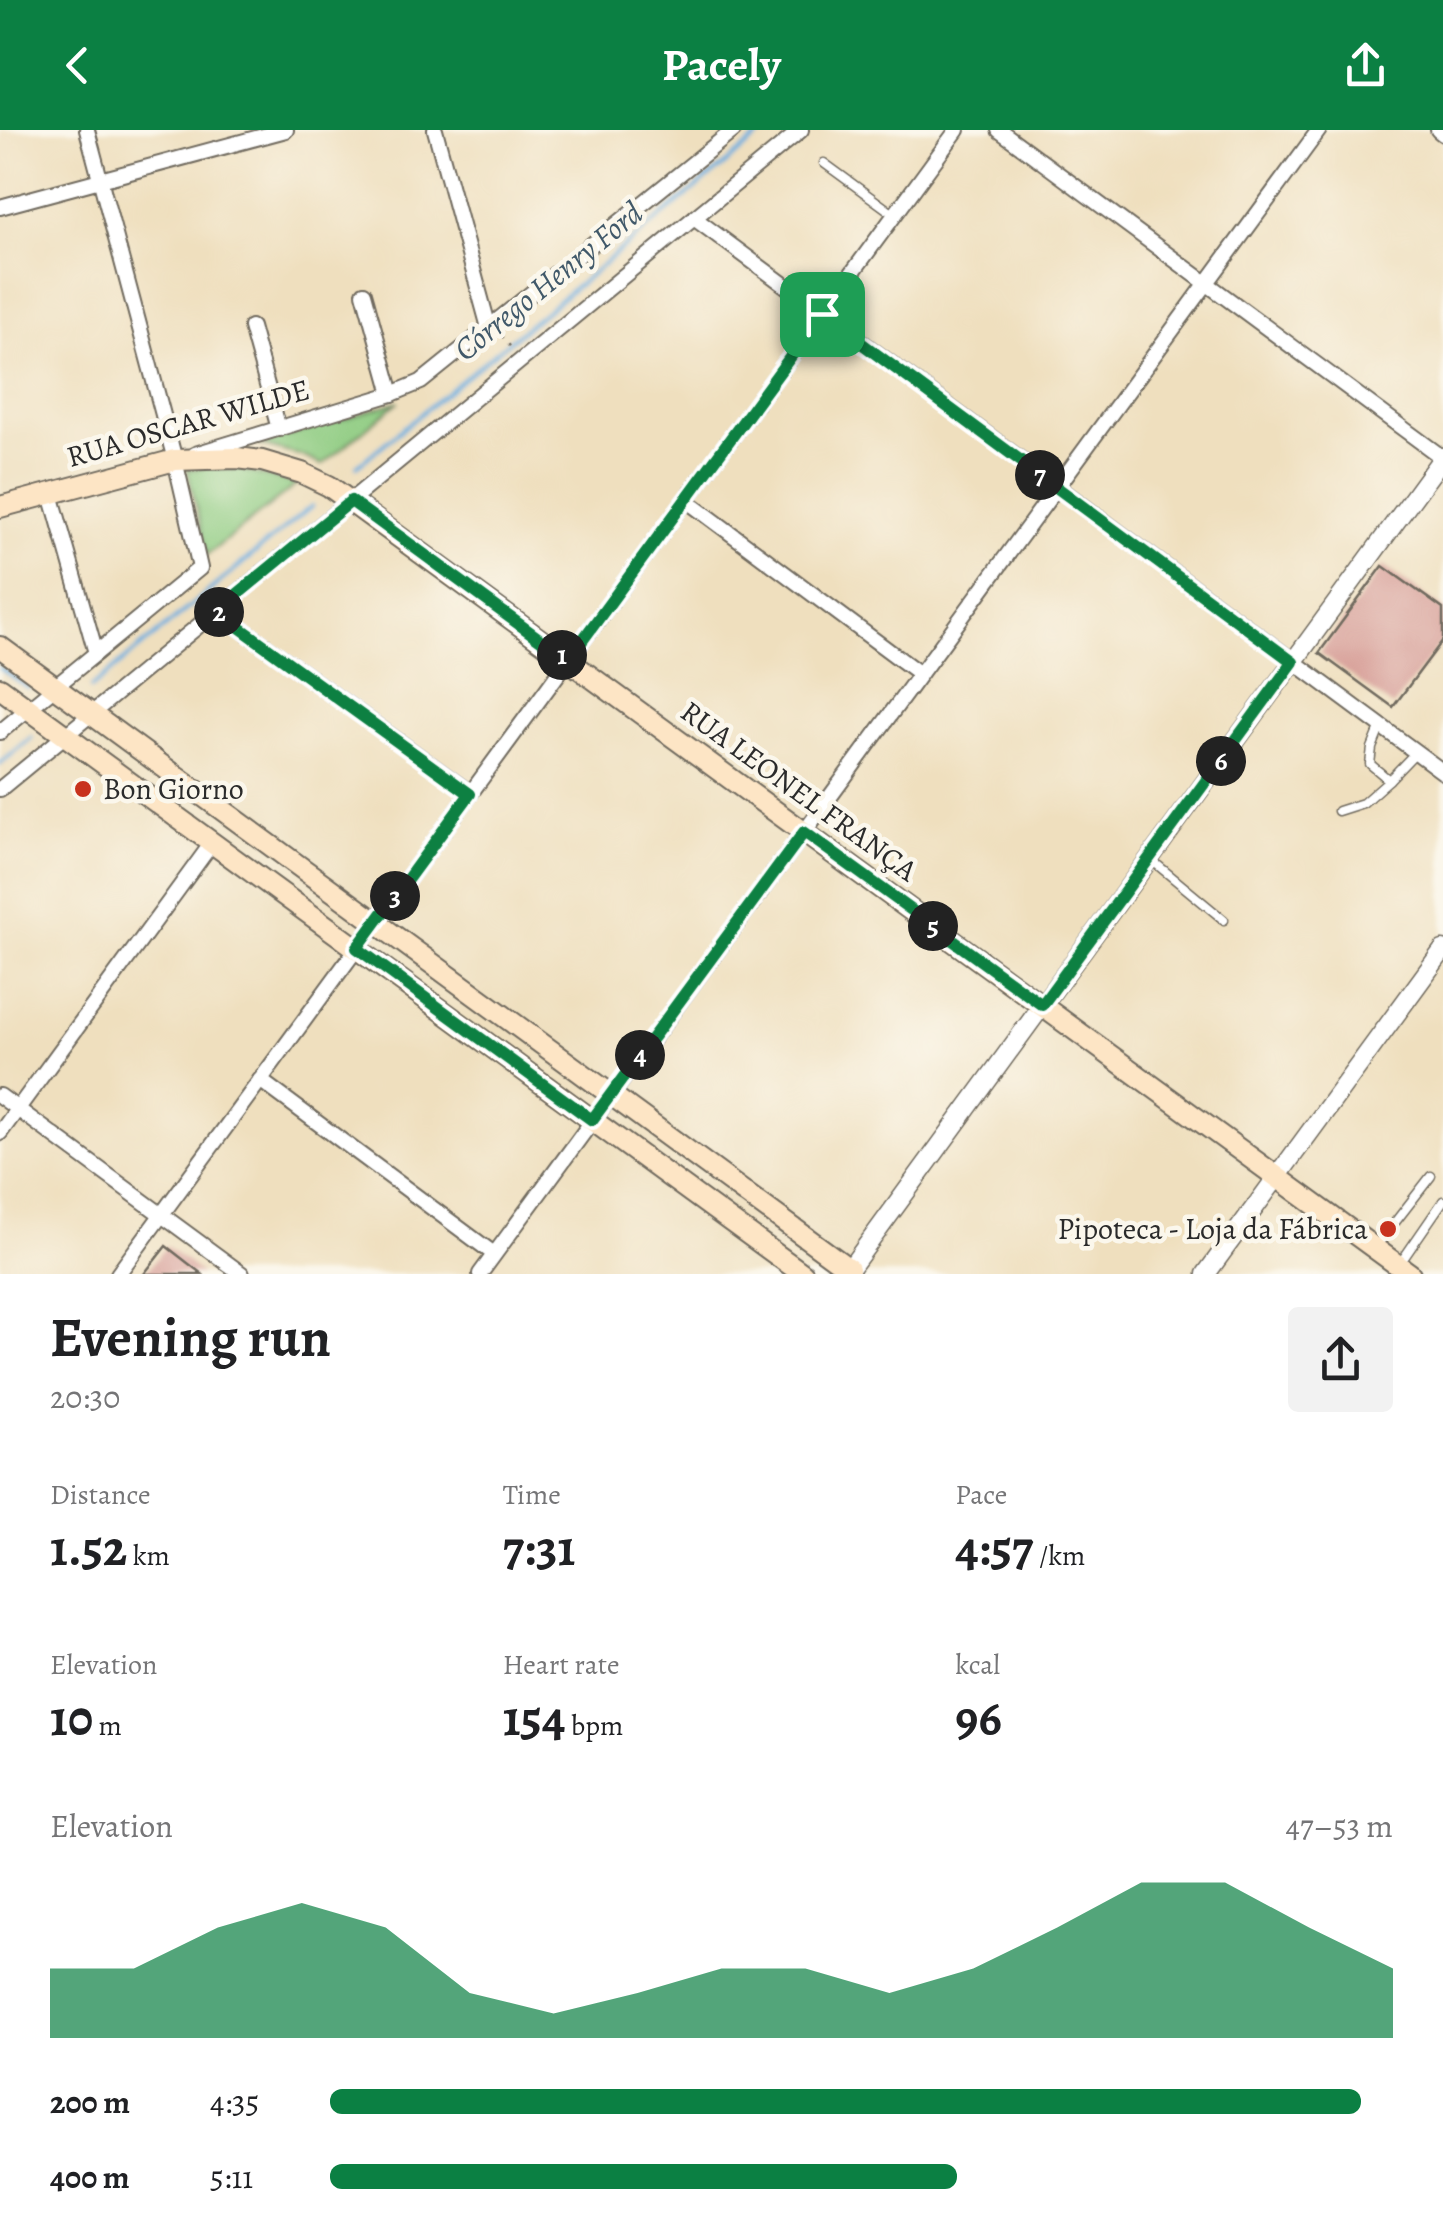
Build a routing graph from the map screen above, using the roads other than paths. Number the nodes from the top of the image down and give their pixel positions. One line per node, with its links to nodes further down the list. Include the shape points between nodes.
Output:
1 (87, 130): 10 (street)
2 (286, 130): 10 (street)
3 (435, 130): 18 (street)
4 (734, 130): 18 (street, RUA OSCAR WILDE)
5 (801, 130): 13 (street)
6 (957, 130): 12 (street)
7 (999, 130): 14 (street)
8 (1318, 130): 14 (street)
9 (824, 163): 12 (lane)
10 (100, 180): 11 (street); 22 (street)
11 (0, 207)
12 (894, 215): 16 (street)
13 (694, 218): 16 (street); 26 (street)
14 (1206, 283): 21 (street); 23 (street)
15 (364, 293): 19 (street)
16 (822, 314): 23 (street); 25 (street)
17 (251, 326): 20 (street)
18 (493, 330): 19 (street, RUA OSCAR WILDE, via 421,382)
19 (392, 394): 20 (street, RUA OSCAR WILDE)
20 (279, 428): 22 (street, RUA OSCAR WILDE)
21 (1443, 458): 32 (street)
22 (175, 460): 24 (main road, RUA OSCAR WILDE); 26 (main road, RUA LEONEL FRANÇA, via 262,461 302,473); 30 (street, via 200,568)
23 (1056, 487): 32 (street); 33 (street)
24 (51, 494): 27 (main road, RUA OSCAR WILDE); 30 (street)
25 (686, 500): 31 (street); 33 (street)
26 (351, 501): 28 (street); 31 (main road, RUA LEONEL FRANÇA)
27 (0, 508)
28 (217, 611): 37 (street); 45 (street)
29 (0, 647): 34 (main road)
30 (96, 653): 34 (street)
31 (568, 660): 45 (street); 47 (main road, RUA LEONEL FRANÇA)
32 (1293, 662): 38 (street); 49 (street)
33 (920, 674): 47 (street)
34 (54, 687): 36 (street); 37 (main road)
35 (0, 688): 36 (main road)
36 (28, 708): 39 (street); 40 (main road)
37 (91, 714): 40 (street); 51 (main road)
38 (1380, 726): 41 (street); 43 (lane, via 1370,764)
39 (0, 732)
40 (65, 736): 44 (street); 48 (main road)
41 (1416, 752): 42 (street); 43 (lane)
42 (1443, 772)
43 (1389, 780): 46 (lane, via 1363,803)
44 (0, 790)
45 (470, 794): 51 (street)
46 (1338, 812)
47 (804, 832): 54 (main road, RUA LEONEL FRANÇA); 56 (street)
48 (212, 843): 52 (main road); 58 (street)
49 (1149, 858): 50 (lane); 54 (street)
50 (1224, 920)
51 (376, 922): 52 (street); 56 (main road)
52 (357, 948): 55 (street); 59 (main road)
53 (1443, 950): 62 (street)
54 (1042, 1005): 62 (main road, RUA LEONEL FRANÇA); 68 (street)
55 (260, 1080): 64 (street); 66 (street)
56 (611, 1094): 59 (street); 68 (main road)
57 (0, 1096): 58 (street)
58 (18, 1109): 60 (street); 64 (street)
59 (592, 1120): 66 (street); 72 (main road)
60 (0, 1132)
61 (1431, 1176): 65 (lane)
62 (1277, 1177): 65 (main road, RUA LEONEL FRANÇA); 73 (street)
63 (1443, 1201): 67 (lane)
64 (162, 1215): 69 (street); 70 (street)
65 (1375, 1248): 67 (main road, RUA LEONEL FRANÇA)
66 (494, 1254): 71 (street)
67 (1404, 1270)
68 (847, 1272)
69 (118, 1274)
70 (242, 1274)
71 (480, 1274)
72 (803, 1274)
73 (1206, 1274)

